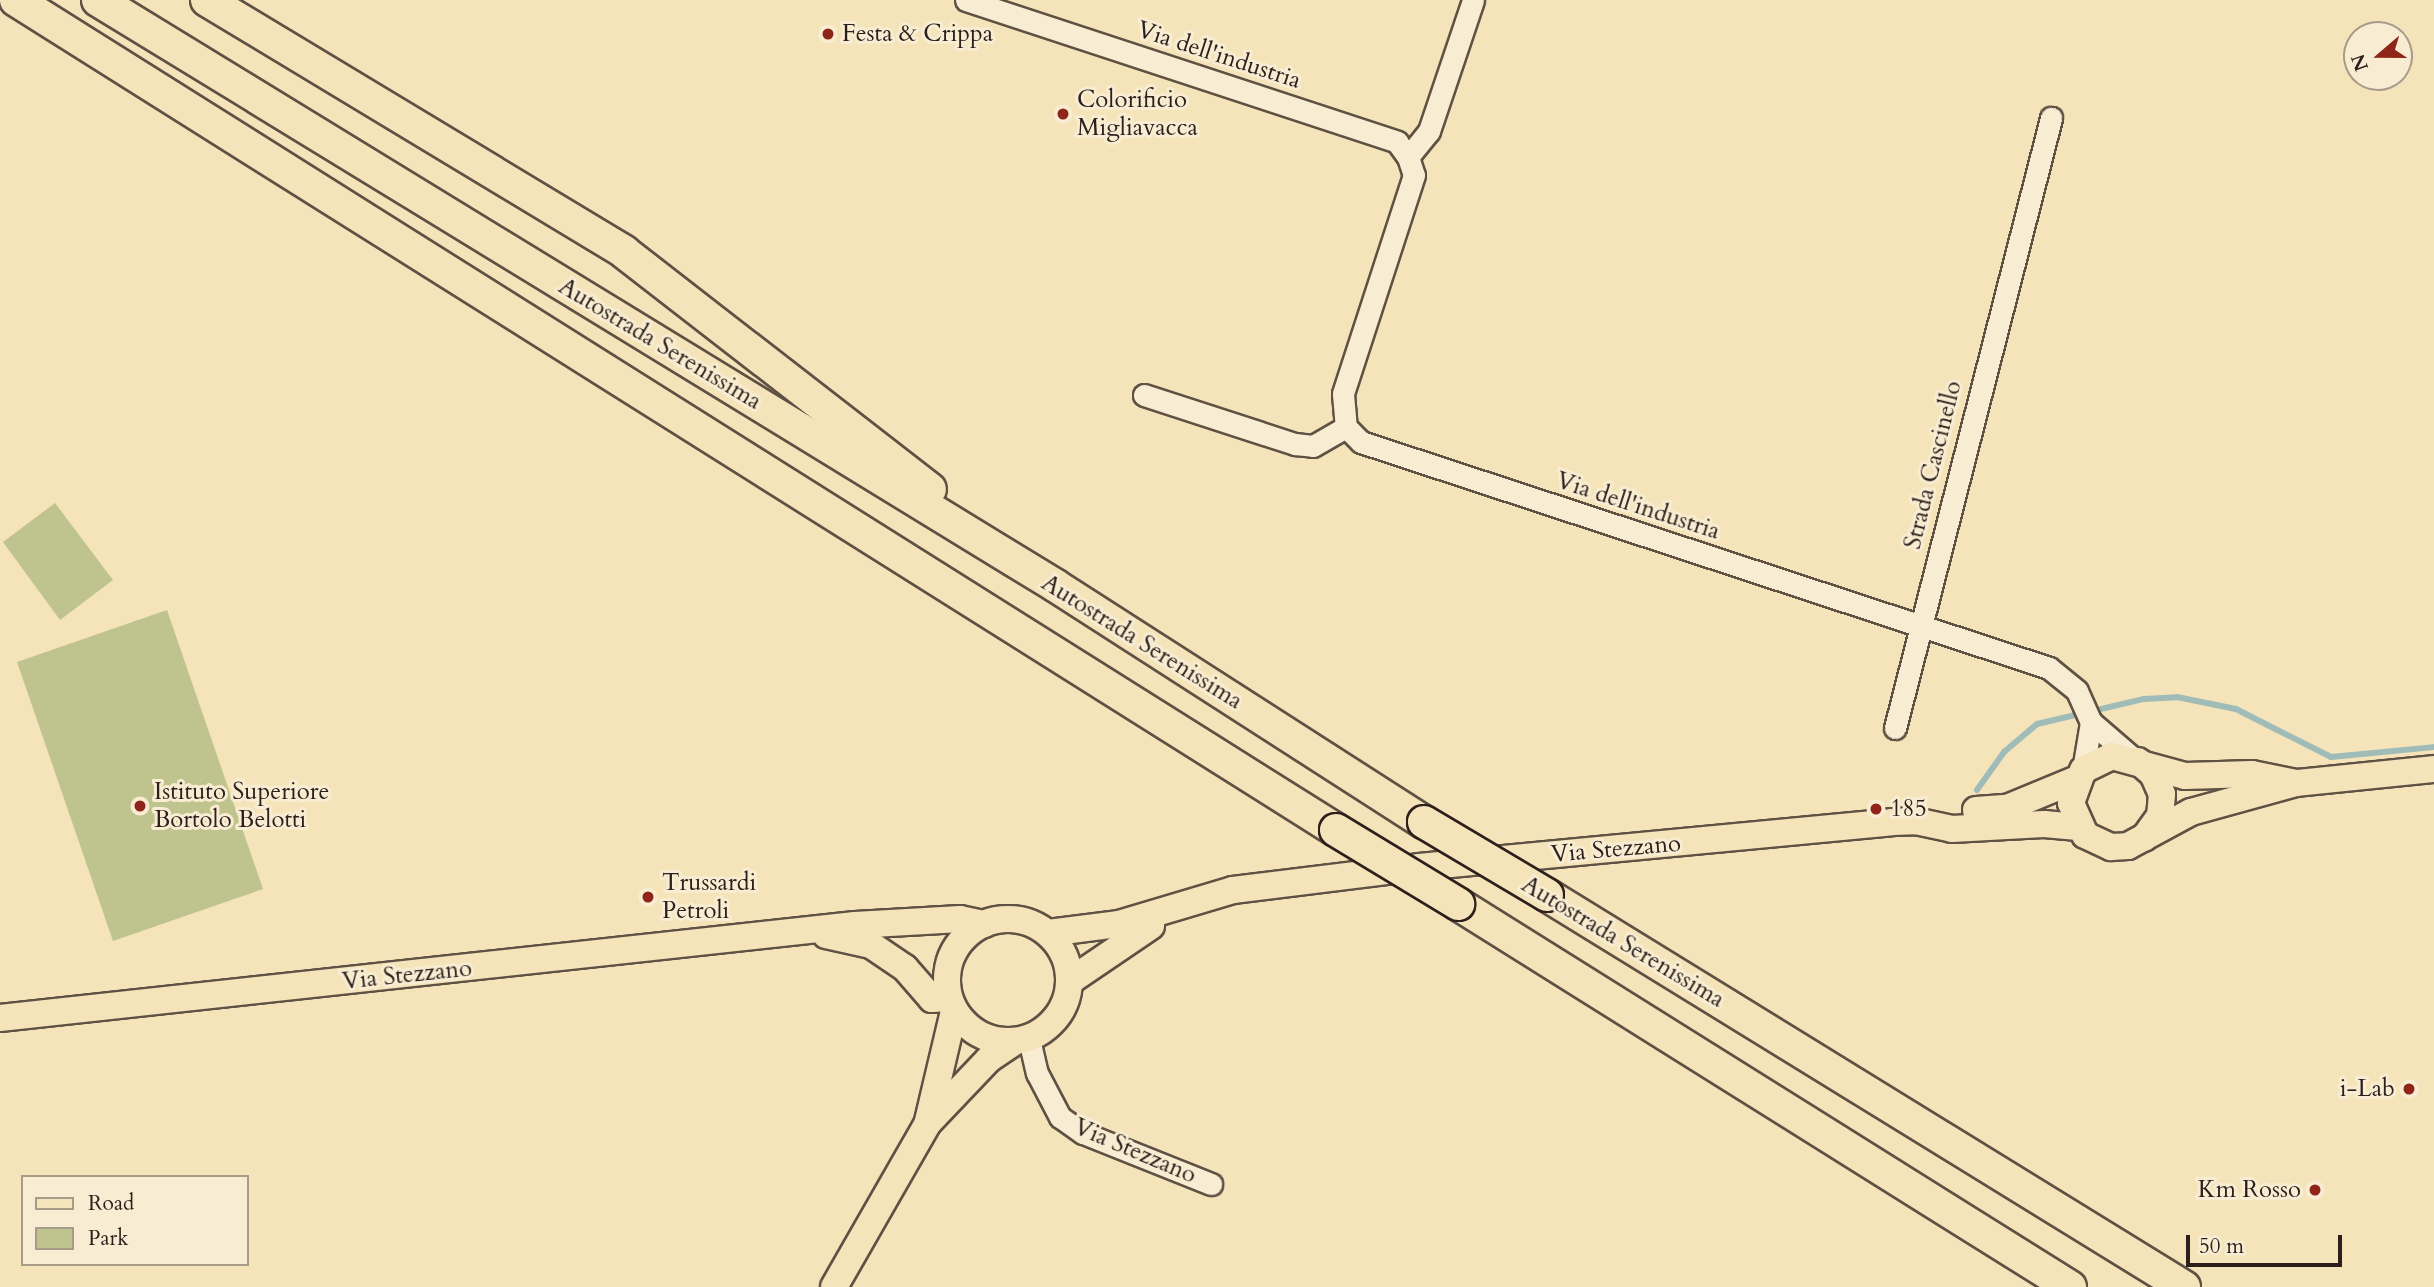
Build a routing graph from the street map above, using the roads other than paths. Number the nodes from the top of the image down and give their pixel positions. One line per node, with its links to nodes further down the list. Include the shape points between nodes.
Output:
1 (99, 0): 10 (highway, Autostrada Serenissima)
2 (207, 0): 10 (highway, via 624,252)
3 (966, 0): 7 (street, Via dell'industria, via 1379,135 1397,142)
4 (1473, 0): 7 (street, via 1429,131)
5 (22, 3): 32 (highway, Autostrada Serenissima, bridge)
6 (2051, 118): 11 (street, Strada Cascinello)
7 (1408, 157): 9 (street, via 1414,175 1343,394)
8 (1143, 395): 9 (street, via 1295,444 1313,446)
9 (1346, 427): 11 (street, Via dell'industria, via 1375,448)
10 (1056, 586): 33 (highway, Autostrada Serenissima, bridge, via 1424,821)
11 (1920, 625): 12 (street, via 2049,668 2077,691); 13 (street, Strada Cascinello)
12 (2091, 722): 14 (street); 16 (street)
13 (1895, 728)
14 (2135, 760): 16 (main road, Via Stezzano, via 2112,756); 17 (main road, Via Stezzano, via 2185,776 2252,775); 20 (main road, via 2153,774 2162,794 2155,826)
15 (2434, 769): 17 (main road, Via Stezzano)
16 (2080, 774): 18 (main road, Via Stezzano, via 2007,808 1941,813); 19 (main road, via 2071,803)
17 (2296, 783): 20 (main road, Via Stezzano, via 2191,812)
18 (1915, 821): 19 (main road, Via Stezzano, via 1952,829 2044,824); 21 (main road, Via Stezzano, via 1419,867)
19 (2078, 827): 20 (main road, Via Stezzano, via 2094,841 2111,847)
20 (2140, 841)
21 (1233, 890): 24 (main road, Via Stezzano, via 1119,924); 25 (main road, Via Stezzano, via 1145,928)
22 (984, 924): 23 (main road, Via Stezzano, via 960,919); 24 (main road, Via Stezzano, via 1017,919); 26 (main road, via 965,936 952,954 947,976)
23 (815, 932): 26 (main road, Via Stezzano, via 871,945 905,968 932,999); 27 (main road, Via Stezzano)
24 (1048, 933): 25 (main road, via 1064,954)
25 (1070, 981): 28 (main road, via 1058,1016)
26 (952, 1004): 28 (main road, Via Stezzano, via 980,1035); 29 (main road)
27 (0, 1018)
28 (1021, 1040): 29 (main road, via 989,1059); 30 (street, Via Stezzano, via 1060,1117 1083,1133)
29 (928, 1123): 31 (main road)
30 (1211, 1184)
31 (834, 1287)
32 (2070, 1287)
33 (2184, 1287)

